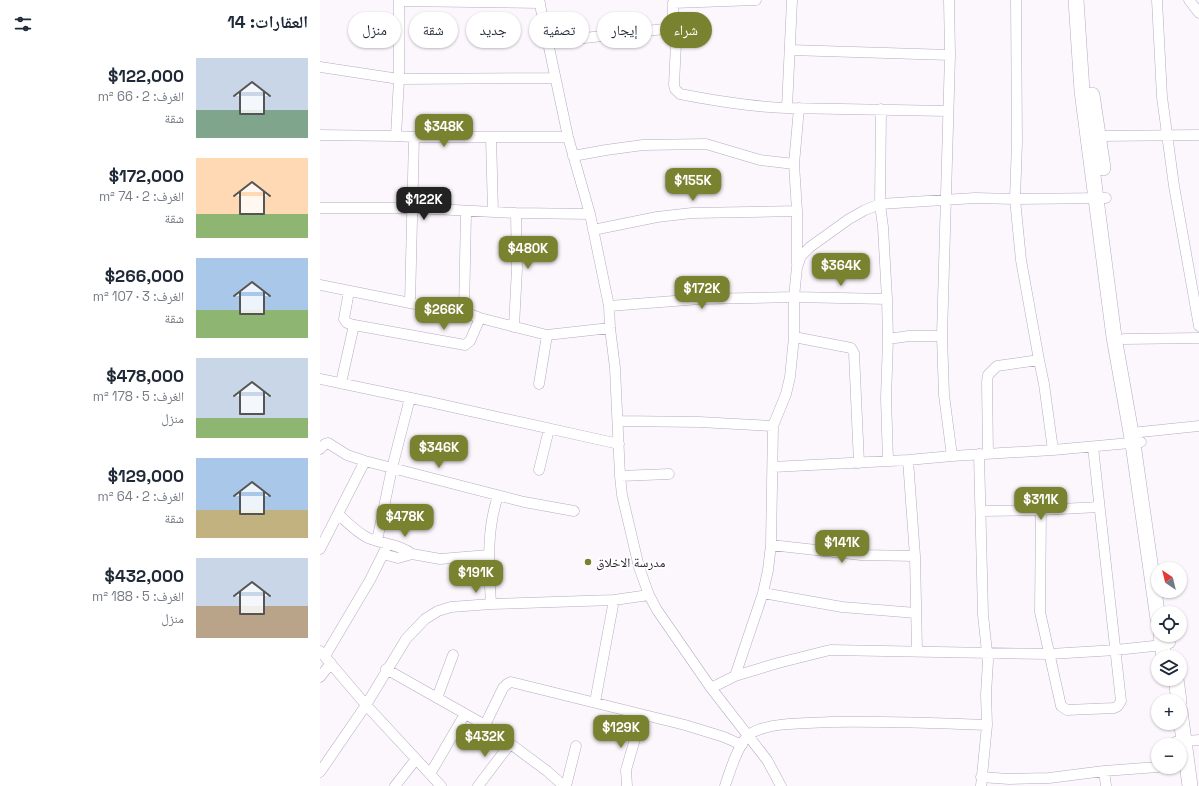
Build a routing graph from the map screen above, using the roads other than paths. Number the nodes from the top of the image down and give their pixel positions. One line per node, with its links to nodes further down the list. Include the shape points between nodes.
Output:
1 (756, 0): 11 (street)
2 (792, 0): 18 (street)
3 (949, 0): 19 (street)
4 (1016, 0): 38 (street)
5 (1076, 0): 37 (highway, via 1082,91)
6 (1085, 0): 30 (highway, via 1092,90)
7 (1157, 0): 31 (street, via 1162,97)
8 (1189, 0): 13 (street)
9 (399, 1): 10 (street); 22 (street)
10 (539, 2): 12 (street)
11 (673, 2)
12 (542, 12)
13 (1199, 14)
14 (660, 29): 15 (street)
15 (589, 37)
16 (550, 48): 21 (street)
17 (676, 48): 23 (street, via 674,85 680,94 734,104)
18 (790, 50): 19 (street); 23 (street)
19 (950, 55): 26 (street)
20 (320, 67): 22 (street)
21 (555, 78): 22 (street); 33 (street)
22 (399, 79): 29 (street)
23 (787, 108): 24 (street)
24 (800, 108): 25 (street); 36 (street)
25 (881, 109): 26 (street); 40 (street)
26 (948, 110): 39 (street)
27 (320, 135): 29 (street)
28 (1199, 135): 31 (street)
29 (396, 136): 34 (street)
30 (1099, 136): 31 (street); 37 (highway)
31 (1167, 136): 59 (street)
32 (491, 137): 33 (street); 34 (street); 45 (street)
33 (568, 137): 35 (street)
34 (414, 138): 42 (street)
35 (573, 156): 36 (street, via 643,145 706,144 760,160); 47 (street)
36 (794, 164): 43 (street)
37 (1101, 197): 38 (street); 67 (highway); 77 (highway, via 1114,337)
38 (1015, 199): 39 (street); 68 (street, via 1021,260)
39 (946, 200): 40 (street); 63 (street)
40 (880, 204): 49 (street, via 849,219 810,247 801,256); 53 (street)
41 (320, 208): 42 (street)
42 (413, 208): 44 (street); 54 (street)
43 (797, 211): 48 (street, via 692,213); 49 (street)
44 (466, 212): 45 (street); 56 (street)
45 (494, 212): 46 (street)
46 (516, 213): 47 (street); 60 (street)
47 (590, 214): 48 (street)
48 (593, 230): 55 (street)
49 (797, 267): 52 (street)
50 (320, 285): 51 (street)
51 (349, 291): 54 (street); 58 (street, via 344,319 346,323)
52 (794, 296): 53 (street); 55 (street, via 700,299); 64 (street)
53 (887, 299): 66 (street)
54 (410, 304): 56 (street)
55 (608, 306): 61 (street)
56 (464, 312): 57 (street)
57 (480, 318): 58 (street, via 470,341 465,345); 60 (street)
58 (354, 325): 70 (street)
59 (1199, 326)
60 (514, 327): 62 (street)
61 (610, 328): 62 (street); 73 (street, via 615,360)
62 (547, 336): 71 (street)
63 (942, 336): 66 (street); 83 (street, via 944,396)
64 (794, 338): 74 (street, via 786,394); 87 (street, via 851,348 854,353)
65 (1199, 338): 67 (street)
66 (888, 339): 86 (street)
67 (1124, 340): 77 (highway)
68 (1039, 360): 81 (street); 82 (street, via 997,366 988,375)
69 (320, 379): 70 (street)
70 (341, 383): 72 (street)
71 (539, 384)
72 (410, 398): 76 (street); 89 (street)
73 (618, 421): 74 (street); 78 (street)
74 (773, 426): 88 (street)
75 (1199, 426): 77 (street)
76 (549, 429): 78 (street); 90 (street)
77 (1136, 438): 79 (street); 107 (highway); 112 (highway)
78 (619, 444): 92 (street)
79 (1093, 447): 81 (street); 94 (street)
80 (320, 449): 85 (street, via 328,443)
81 (1053, 450): 82 (street)
82 (984, 454): 83 (street); 96 (street)
83 (952, 456): 84 (street)
84 (908, 460): 86 (street); 106 (street)
85 (365, 461): 89 (street); 98 (street)
86 (888, 462): 87 (street)
87 (859, 463): 88 (street)
88 (773, 467): 101 (street)
89 (392, 468): 93 (street); 99 (street)
90 (539, 470)
91 (669, 474): 92 (street)
92 (620, 476): 109 (street, via 626,516)
93 (498, 496): 97 (street); 105 (street, via 491,527)
94 (1099, 507): 95 (street); 115 (street)
95 (1041, 510): 96 (street); 118 (street, via 1039,606)
96 (981, 511): 117 (street, via 983,615)
97 (574, 512)
98 (338, 514): 99 (street, via 359,532); 102 (street)
99 (377, 541): 100 (street)
100 (387, 544): 103 (street); 104 (street)
101 (771, 545): 106 (street, via 861,555); 108 (street)
102 (320, 549)
103 (383, 554): 104 (street, via 398,558); 120 (street)
104 (412, 554): 105 (street, via 440,559)
105 (489, 555): 111 (street)
106 (915, 556): 113 (street)
107 (1159, 562)
108 (763, 593): 113 (street, via 842,607); 122 (street)
109 (649, 595): 110 (street); 124 (street)
110 (614, 600): 111 (street); 126 (street)
111 (491, 604): 121 (street, via 452,607 438,611 425,619 406,639)
112 (1156, 606)
113 (916, 613): 116 (street)
114 (1167, 645): 115 (street)
115 (1116, 650): 118 (street); 118 (street, via 1121,701 1114,708 1064,709 1061,706)
116 (916, 651): 117 (street); 122 (street, via 830,650)
117 (987, 653): 118 (street); 131 (street)
118 (1050, 654)
119 (453, 655): 125 (street)
120 (325, 657): 123 (street); 127 (street)
121 (386, 669): 125 (street); 127 (street)
122 (735, 676): 124 (street)
123 (320, 677)
124 (711, 688): 132 (street)
125 (437, 698): 128 (street)
126 (595, 702): 129 (street); 130 (street, via 511,682 503,688)
127 (366, 704): 136 (street); 139 (street)
128 (465, 714): 130 (street); 140 (street)
129 (642, 715): 134 (street, via 685,725); 149 (street, via 626,770)
130 (485, 725): 133 (street)
131 (987, 725): 132 (street, via 875,721 803,723 760,729); 143 (street)
132 (748, 735): 134 (street); 151 (street, via 767,760)
133 (510, 744): 147 (street); 148 (street)
134 (742, 745): 150 (street)
135 (576, 746): 148 (street)
136 (416, 759): 140 (street); 145 (street)
137 (1151, 768): 138 (street)
138 (1104, 771): 144 (street); 152 (street)
139 (320, 772)
140 (430, 774): 146 (street)
141 (1182, 774): 153 (highway)
142 (1185, 774): 154 (highway)
143 (981, 782): 144 (street)
144 (1008, 783)
145 (395, 786)
146 (441, 786)
147 (478, 786)
148 (565, 786)
149 (627, 786)
150 (725, 786)
151 (781, 786)
152 (1106, 786)
153 (1182, 786)
154 (1190, 786)

